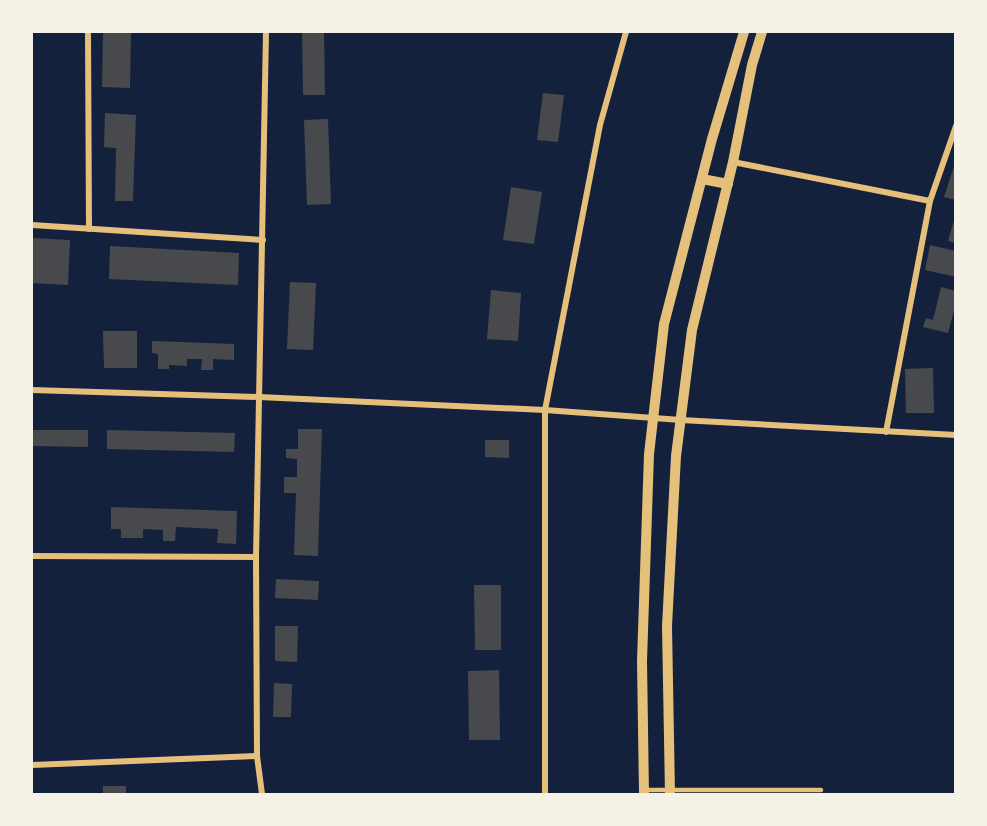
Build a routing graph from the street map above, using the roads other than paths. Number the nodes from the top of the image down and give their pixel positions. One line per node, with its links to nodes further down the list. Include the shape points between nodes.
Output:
1 (88, 32): 12 (street)
2 (266, 32): 13 (street)
3 (626, 32): 16 (street, via 600,125)
4 (744, 32): 8 (street)
5 (762, 32): 7 (street)
6 (955, 129): 10 (street)
7 (733, 162): 9 (street); 10 (street)
8 (702, 179): 9 (street); 17 (street, via 664,324)
9 (728, 184): 18 (street, via 692,330)
10 (930, 201): 19 (street)
11 (32, 225): 12 (street)
12 (89, 229): 13 (street)
13 (263, 240): 15 (street)
14 (32, 390): 15 (street)
15 (259, 397): 16 (street); 22 (street)
16 (545, 410): 17 (street); 29 (street)
17 (652, 418): 18 (street); 26 (street, via 642,661)
18 (681, 420): 19 (street); 27 (street, via 667,626)
19 (886, 432): 20 (street)
20 (956, 435)
21 (32, 556): 22 (street)
22 (256, 557): 23 (street)
23 (257, 756): 24 (street); 28 (street)
24 (32, 765)
25 (821, 790): 27 (lane)
26 (644, 793): 27 (lane)
27 (670, 793)
28 (262, 795)
29 (545, 795)

